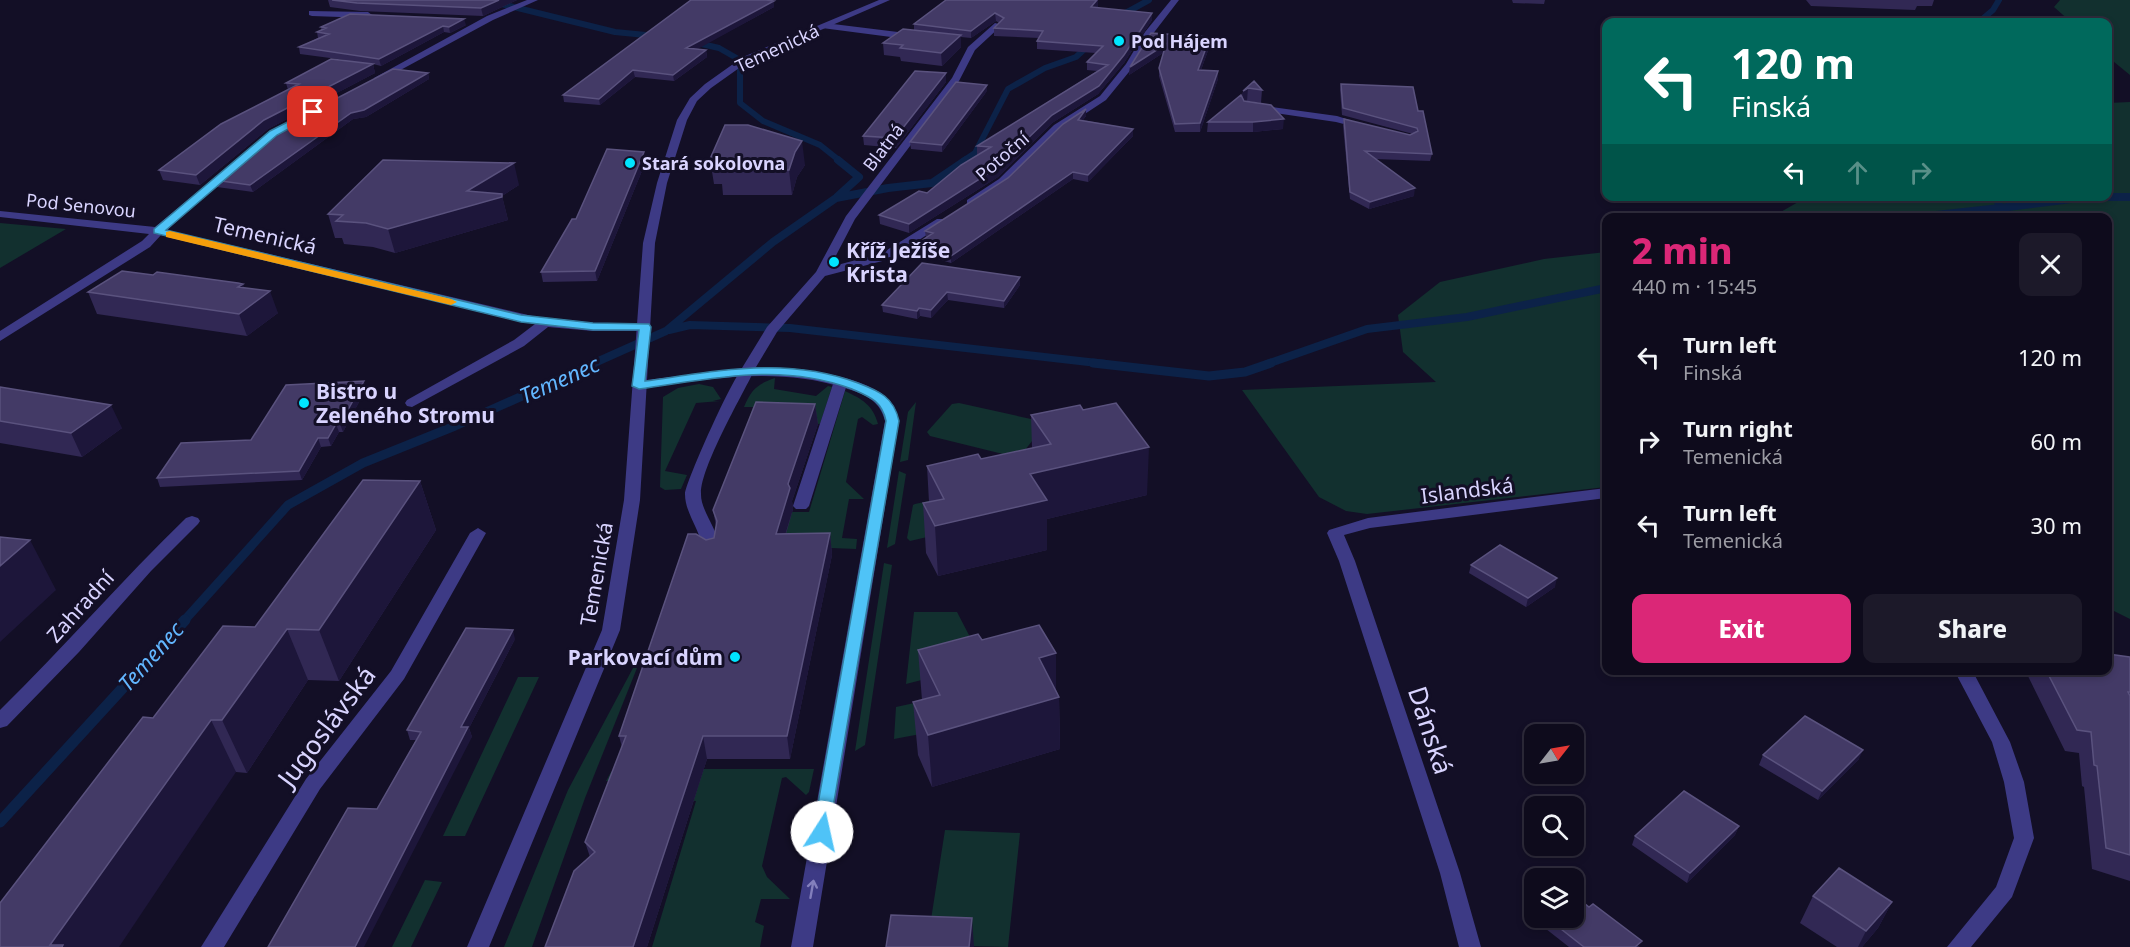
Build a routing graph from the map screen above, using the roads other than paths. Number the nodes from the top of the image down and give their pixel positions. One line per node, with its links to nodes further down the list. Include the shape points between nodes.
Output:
1 (534, 0): 7 (street)
2 (884, 0): 8 (street, Temenická)
3 (1175, 0): 19 (street, Potoční, via 1103,98 1059,127 1003,181 886,256)
4 (312, 13): 5 (street)
5 (382, 16)
6 (464, 20): 7 (street)
7 (487, 21): 13 (street)
8 (825, 26): 10 (street); 21 (street, Temenická, via 746,59 693,100 662,183 649,243)
9 (998, 26): 12 (street, Blatná)
10 (920, 38)
11 (965, 43): 12 (street)
12 (977, 44): 19 (street, Blatná, via 956,79 850,218)
13 (373, 80)
14 (1247, 106): 15 (street, via 1337,119)
15 (1379, 130)
16 (239, 161): 18 (street, Pod Senovou)
17 (0, 214): 18 (street, Pod Senovou)
18 (158, 231): 20 (street, Temenická); 22 (street, Pod Senovou, via 146,244)
19 (821, 273): 23 (street, via 772,330)
20 (545, 323): 21 (street, Temenická); 26 (street, via 519,343)
21 (644, 331): 24 (street, Temenická)
22 (0, 337)
23 (747, 370): 24 (street); 25 (street, via 794,370); 32 (street, via 693,493 712,547)
24 (639, 378): 36 (street, Temenická, via 632,500 611,630)
25 (841, 381): 28 (street); 37 (street, one-way to 25, via 892,421 885,402 876,394)
26 (412, 403)
27 (1602, 494): 31 (street, Islandská, via 1368,523)
28 (801, 507)
29 (192, 521): 34 (street, Zahradní)
30 (478, 533): 35 (street, Jugoslávská, via 398,675 313,784)
31 (1335, 533): 38 (street, Dánská, via 1450,873)
32 (710, 555)
33 (1966, 675): 39 (street, via 2001,742 2014,782 2024,838 2005,891)
34 (0, 721)
35 (212, 947)
36 (478, 947)
37 (802, 947)
38 (1470, 947)
39 (1958, 947)

